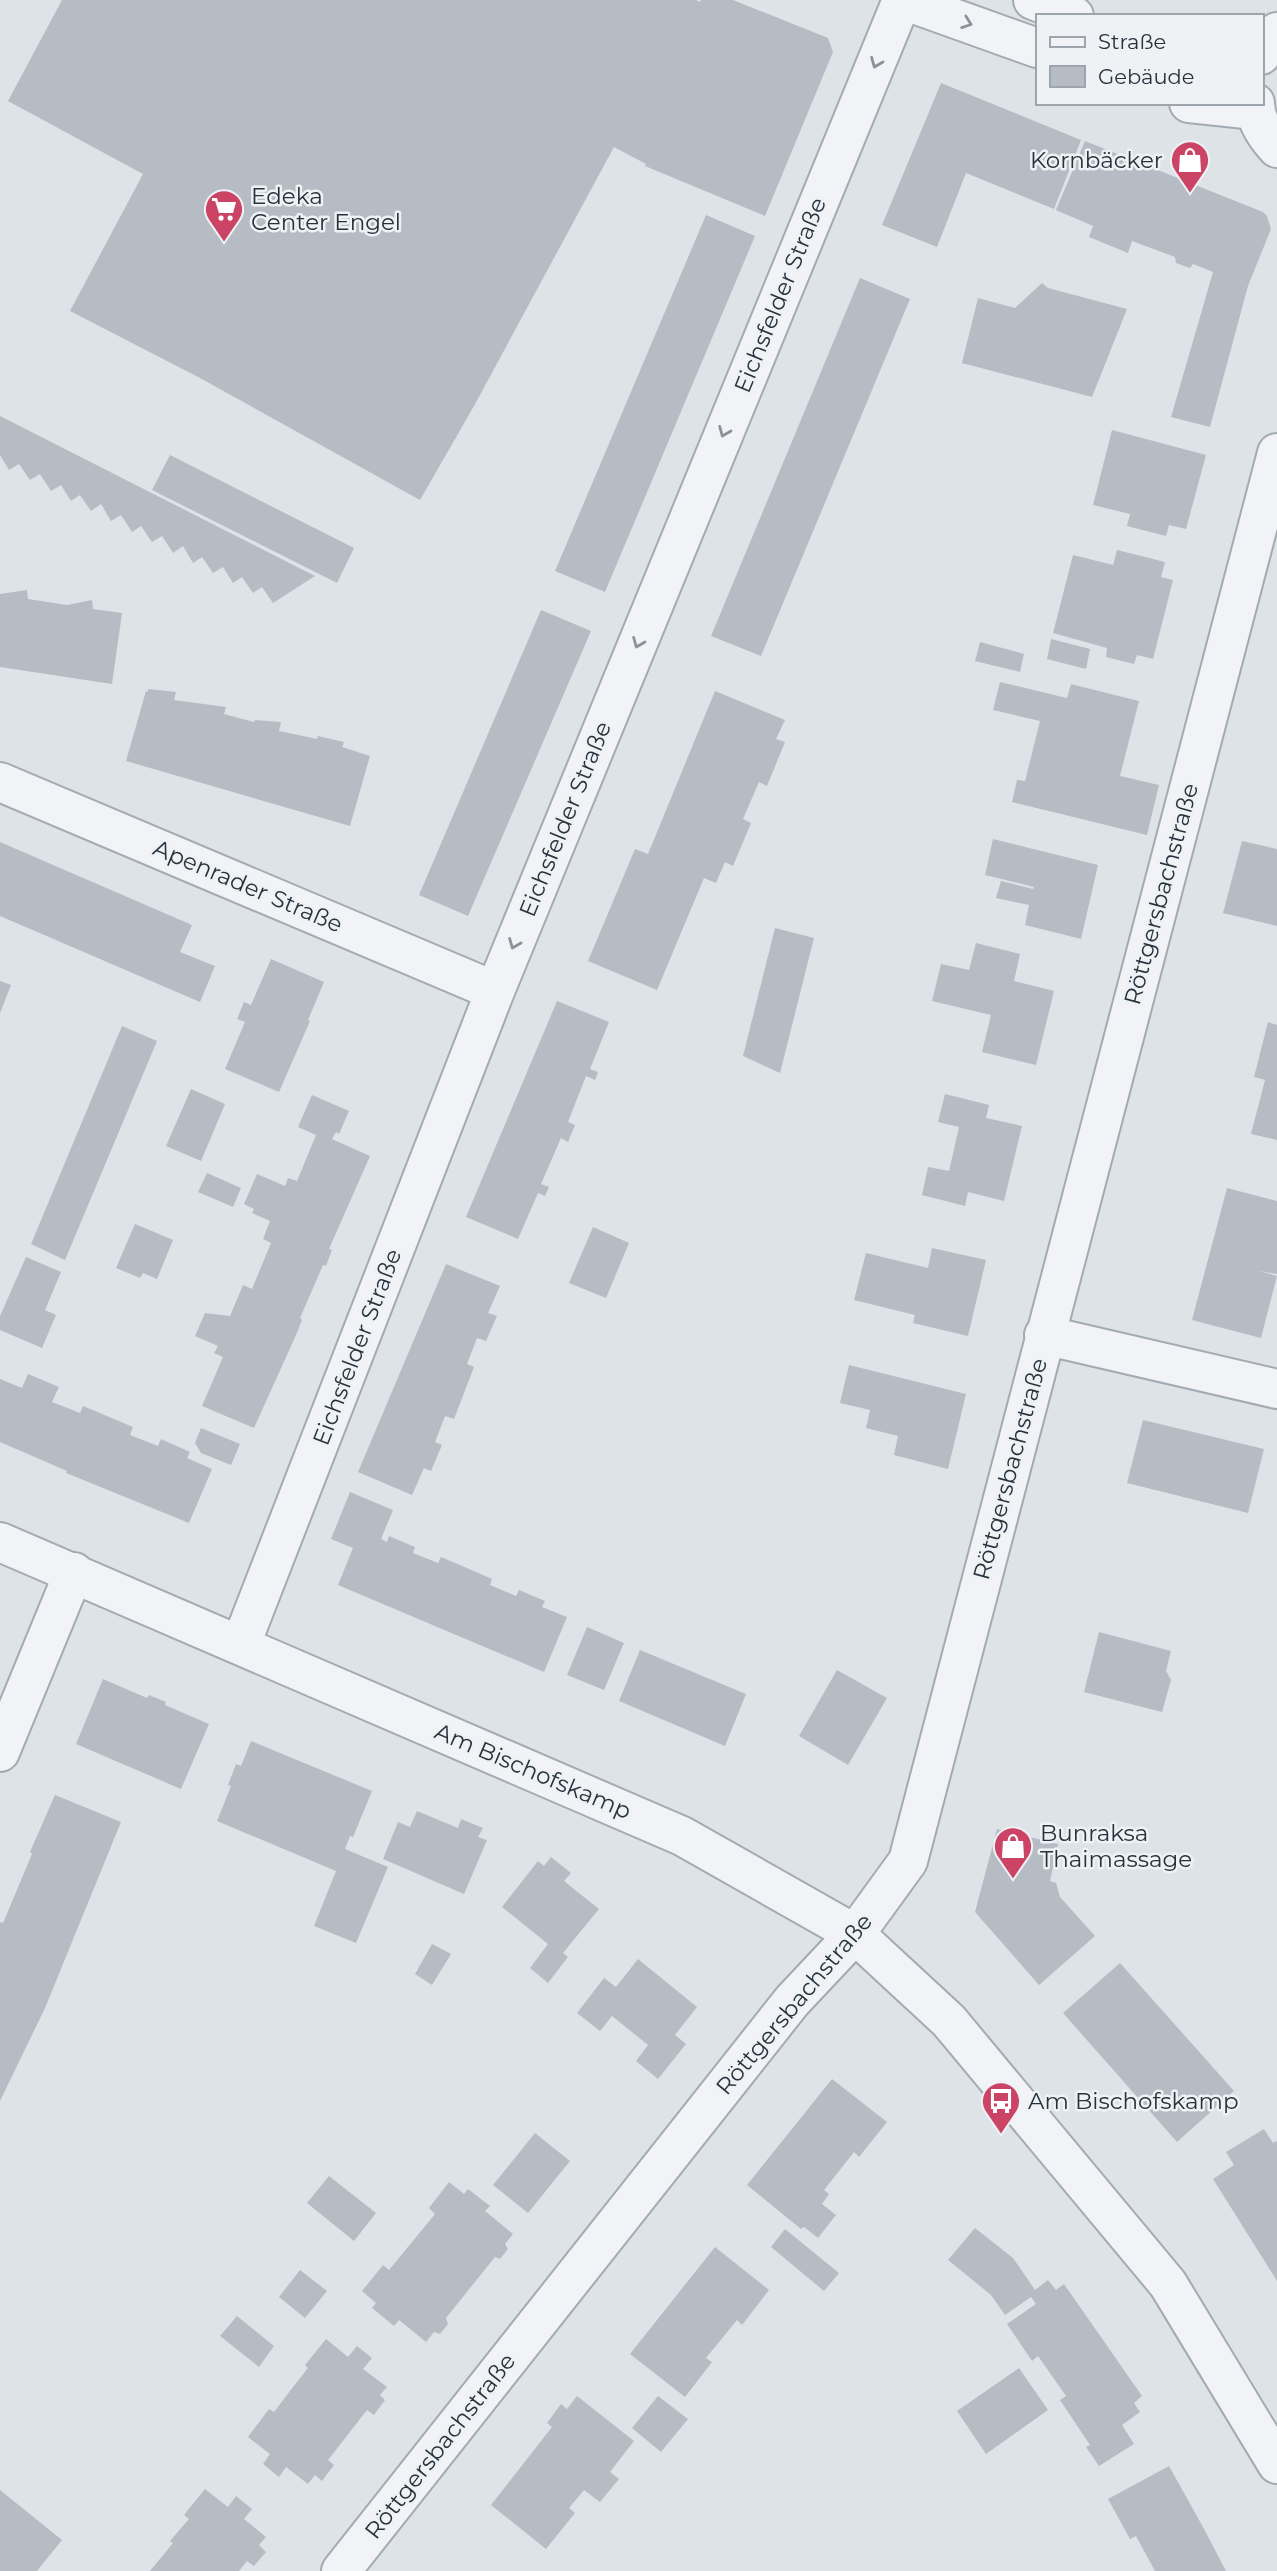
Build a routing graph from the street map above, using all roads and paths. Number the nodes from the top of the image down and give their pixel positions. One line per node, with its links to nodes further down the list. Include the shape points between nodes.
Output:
1 (902, 0): 5 (street, one-way to 5); 12 (street, Eichsfelder Straße, one-way to 12)
2 (1033, 0): 3 (street)
3 (1069, 14)
4 (1277, 32): 6 (street)
5 (1036, 48)
6 (1263, 51)
7 (1222, 105): 8 (street)
8 (1255, 107): 9 (street, via 1266,136)
9 (1277, 148)
10 (1277, 453): 13 (street, Röttgersbachstraße)
11 (0, 782): 12 (street, Apenrader Straße)
12 (495, 991): 17 (street, Eichsfelder Straße)
13 (1044, 1335): 14 (street, Röttgersbachstraße); 19 (street, Röttgersbachstraße, via 908,1861)
14 (1277, 1389)
15 (0, 1542): 16 (street, Am Bischofskamp)
16 (74, 1572): 17 (street, Am Bischofskamp); 18 (street)
17 (241, 1644): 19 (street, Am Bischofskamp, via 682,1836)
18 (0, 1752)
19 (855, 1934): 20 (street, Am Bischofskamp, via 949,2021 1168,2284); 21 (street, Röttgersbachstraße, via 792,2001)
20 (1277, 2464)
21 (341, 2571)

